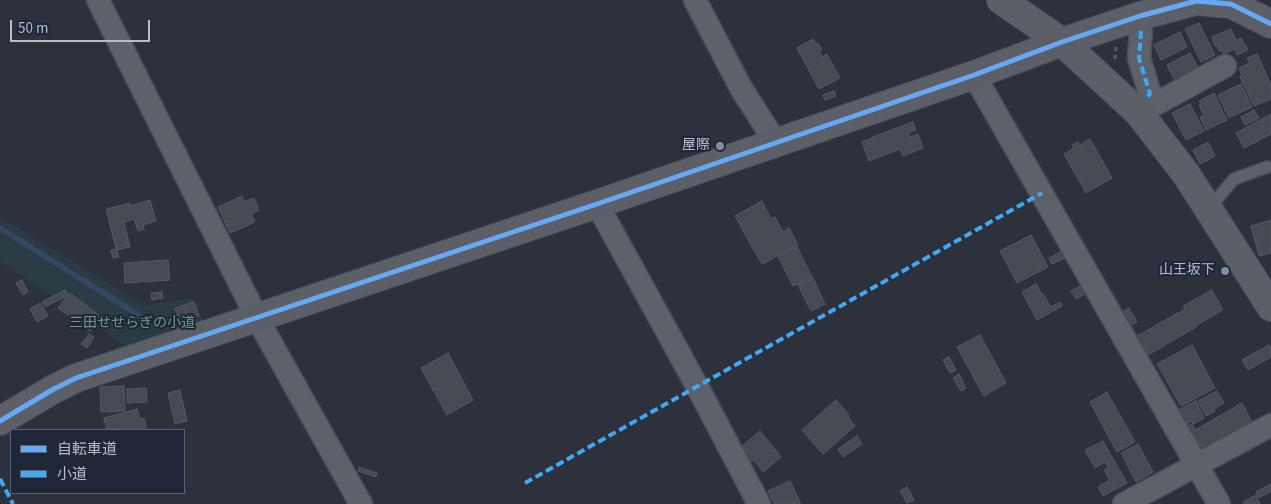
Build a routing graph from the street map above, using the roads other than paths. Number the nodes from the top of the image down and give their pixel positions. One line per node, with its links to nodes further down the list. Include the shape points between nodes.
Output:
1 (98, 0): 15 (street)
2 (695, 0): 10 (street, via 741,88)
3 (1001, 0): 6 (street)
4 (1141, 16): 5 (street, via 1196,1 1231,4); 6 (street); 9 (street, via 1139,58 1150,94)
5 (1271, 24)
6 (1062, 42): 8 (street); 9 (street)
7 (1225, 66): 9 (street)
8 (974, 75): 10 (street); 18 (street)
9 (1143, 106): 13 (street)
10 (776, 143): 12 (street)
11 (1267, 167): 13 (lane, via 1234,179)
12 (597, 204): 15 (street); 20 (street)
13 (1208, 209): 14 (street)
14 (1271, 307)
15 (256, 318): 16 (street, via 76,378); 19 (street)
16 (0, 421)
17 (1271, 425): 18 (street)
18 (1197, 464): 21 (street); 22 (street)
19 (361, 504)
20 (759, 504)
21 (1124, 504)
22 (1219, 504)

